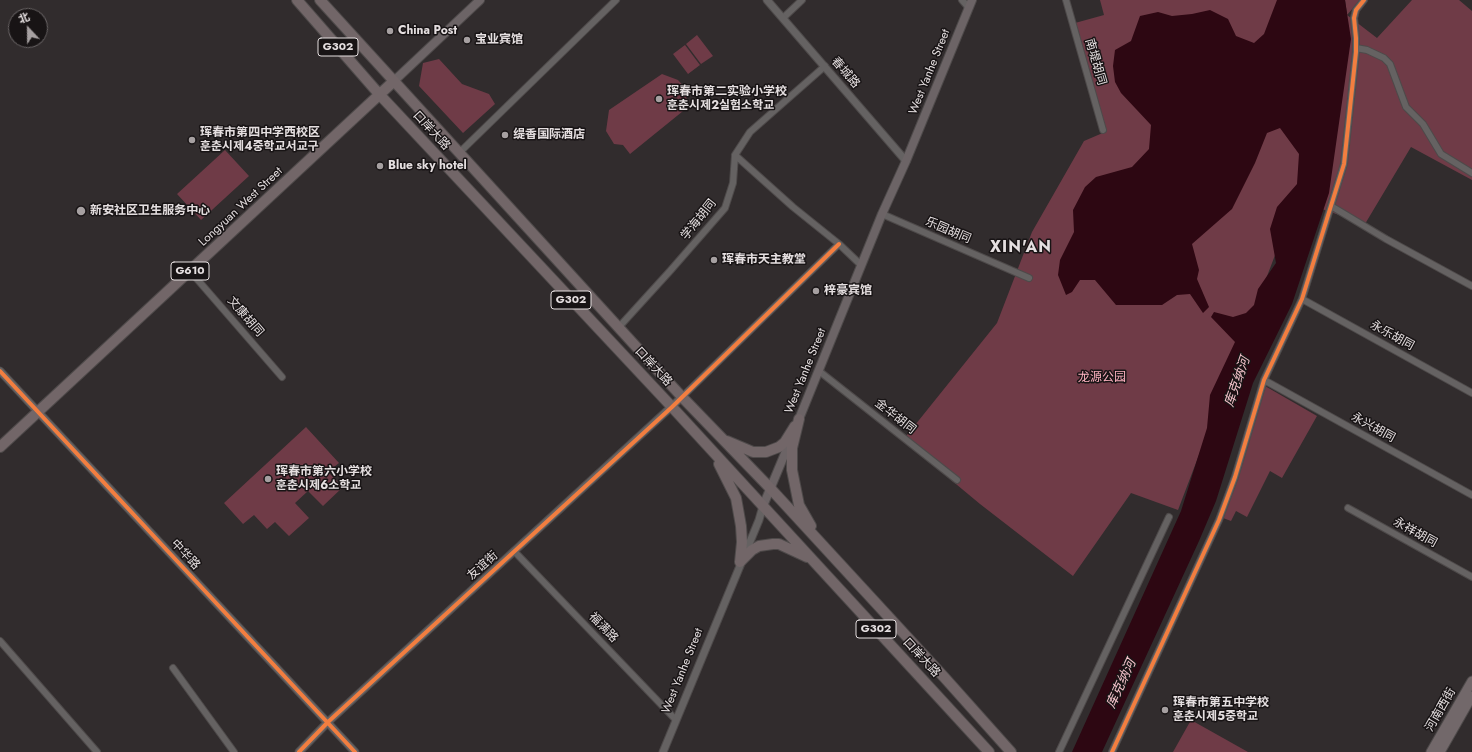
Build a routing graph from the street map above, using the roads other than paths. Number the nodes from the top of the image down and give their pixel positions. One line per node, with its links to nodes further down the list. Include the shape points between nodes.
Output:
1 (297, 0): 15 (highway, 口岸大路 / G302)
2 (320, 0): 14 (highway, 口岸大路 / G302)
3 (480, 0): 14 (main road, Longyuan West Street)
4 (616, 0): 17 (street)
5 (767, 0): 11 (street, 春城路)
6 (802, 0): 11 (street)
7 (962, 0): 10 (street)
8 (1066, 0): 16 (street, 南堤胡同)
9 (1364, 0): 12 (street, via 1356,10 1354,18)
10 (971, 4): 19 (main road, West Yanhe Street)
11 (783, 18): 13 (street, 春城路)
12 (1356, 48): 20 (street, via 1367,50 1384,58 1390,64 1406,107 1423,124 1441,154); 21 (street, via 1344,164)
13 (825, 66): 18 (street, 学海胡同, via 750,132); 19 (street, 春城路)
14 (394, 81): 15 (highway, Longyuan West Street / G610); 17 (highway, 口岸大路 / G302)
15 (379, 94): 25 (highway, Longyuan West Street / G610); 36 (highway, 口岸大路 / G302)
16 (1103, 130)
17 (459, 153): 29 (highway, 口岸大路 / G302)
18 (735, 155): 23 (street, via 793,207); 29 (street, 学海胡同, via 733,183 725,208)
19 (906, 161): 22 (main road, West Yanhe Street)
20 (1472, 173)
21 (1332, 206): 27 (street); 28 (street)
22 (882, 214): 24 (main road, West Yanhe Street); 26 (street, 乐园胡同)
23 (840, 244): 24 (street); 35 (street)
24 (861, 265): 31 (main road, West Yanhe Street)
25 (190, 271): 32 (street, 文康胡同); 37 (highway, Longyuan West Street / G610)
26 (1029, 278)
27 (1472, 286)
28 (1302, 299): 33 (street); 34 (street, 永乐胡同)
29 (619, 327): 35 (highway, 口岸大路 / G302)
30 (0, 371): 37 (street, 中华路)
31 (819, 371): 38 (main road, West Yanhe Street); 42 (street, 金华胡同)
32 (282, 377)
33 (1264, 380): 44 (street, 永兴胡同); 68 (street, via 1235,477 1219,520)
34 (1472, 393)
35 (682, 397): 36 (street, 友谊街); 39 (highway, 口岸大路 / G302)
36 (672, 407): 41 (highway, 口岸大路 / G302); 49 (street, 友谊街)
37 (38, 412): 40 (highway, Longyuan West Street / G610); 58 (street, 中华路)
38 (799, 419): 39 (highway, via 785,442 766,452 753,452); 43 (main road, West Yanhe Street); 48 (highway, via 792,448 793,477 800,505)
39 (721, 439): 43 (highway, 口岸大路 / G302)
40 (0, 447)
41 (713, 452): 45 (highway, 口岸大路 / G302); 51 (highway, via 736,498 741,526)
42 (956, 480)
43 (770, 488): 45 (main road, West Yanhe Street); 48 (highway, 口岸大路 / G302)
44 (1472, 495)
45 (763, 506): 50 (highway, 口岸大路 / G302); 51 (street, West Yanhe Street)
46 (1348, 508): 52 (street, 永祥胡同)
47 (1169, 517): 67 (street)
48 (823, 546): 66 (highway, 口岸大路 / G302)
49 (514, 551): 57 (street, 福满路); 58 (street, 友谊街)
50 (811, 559): 51 (highway, via 779,544 773,544 759,546); 65 (highway, 口岸大路 / G302)
51 (740, 562): 57 (street, West Yanhe Street)
52 (1472, 577)
53 (0, 641): 60 (street)
54 (173, 668): 61 (street)
55 (1472, 681): 59 (main road, 河南西街)
56 (1472, 696): 59 (main road, 河南西街)
57 (676, 720): 64 (street, West Yanhe Street)
58 (328, 722): 62 (street, 友谊街); 63 (street, 中华路)
59 (1439, 750)
60 (97, 752)
61 (234, 752)
62 (299, 752)
63 (355, 752)
64 (662, 752)
65 (989, 752)
66 (1011, 752)
67 (1059, 752)
68 (1112, 752)

